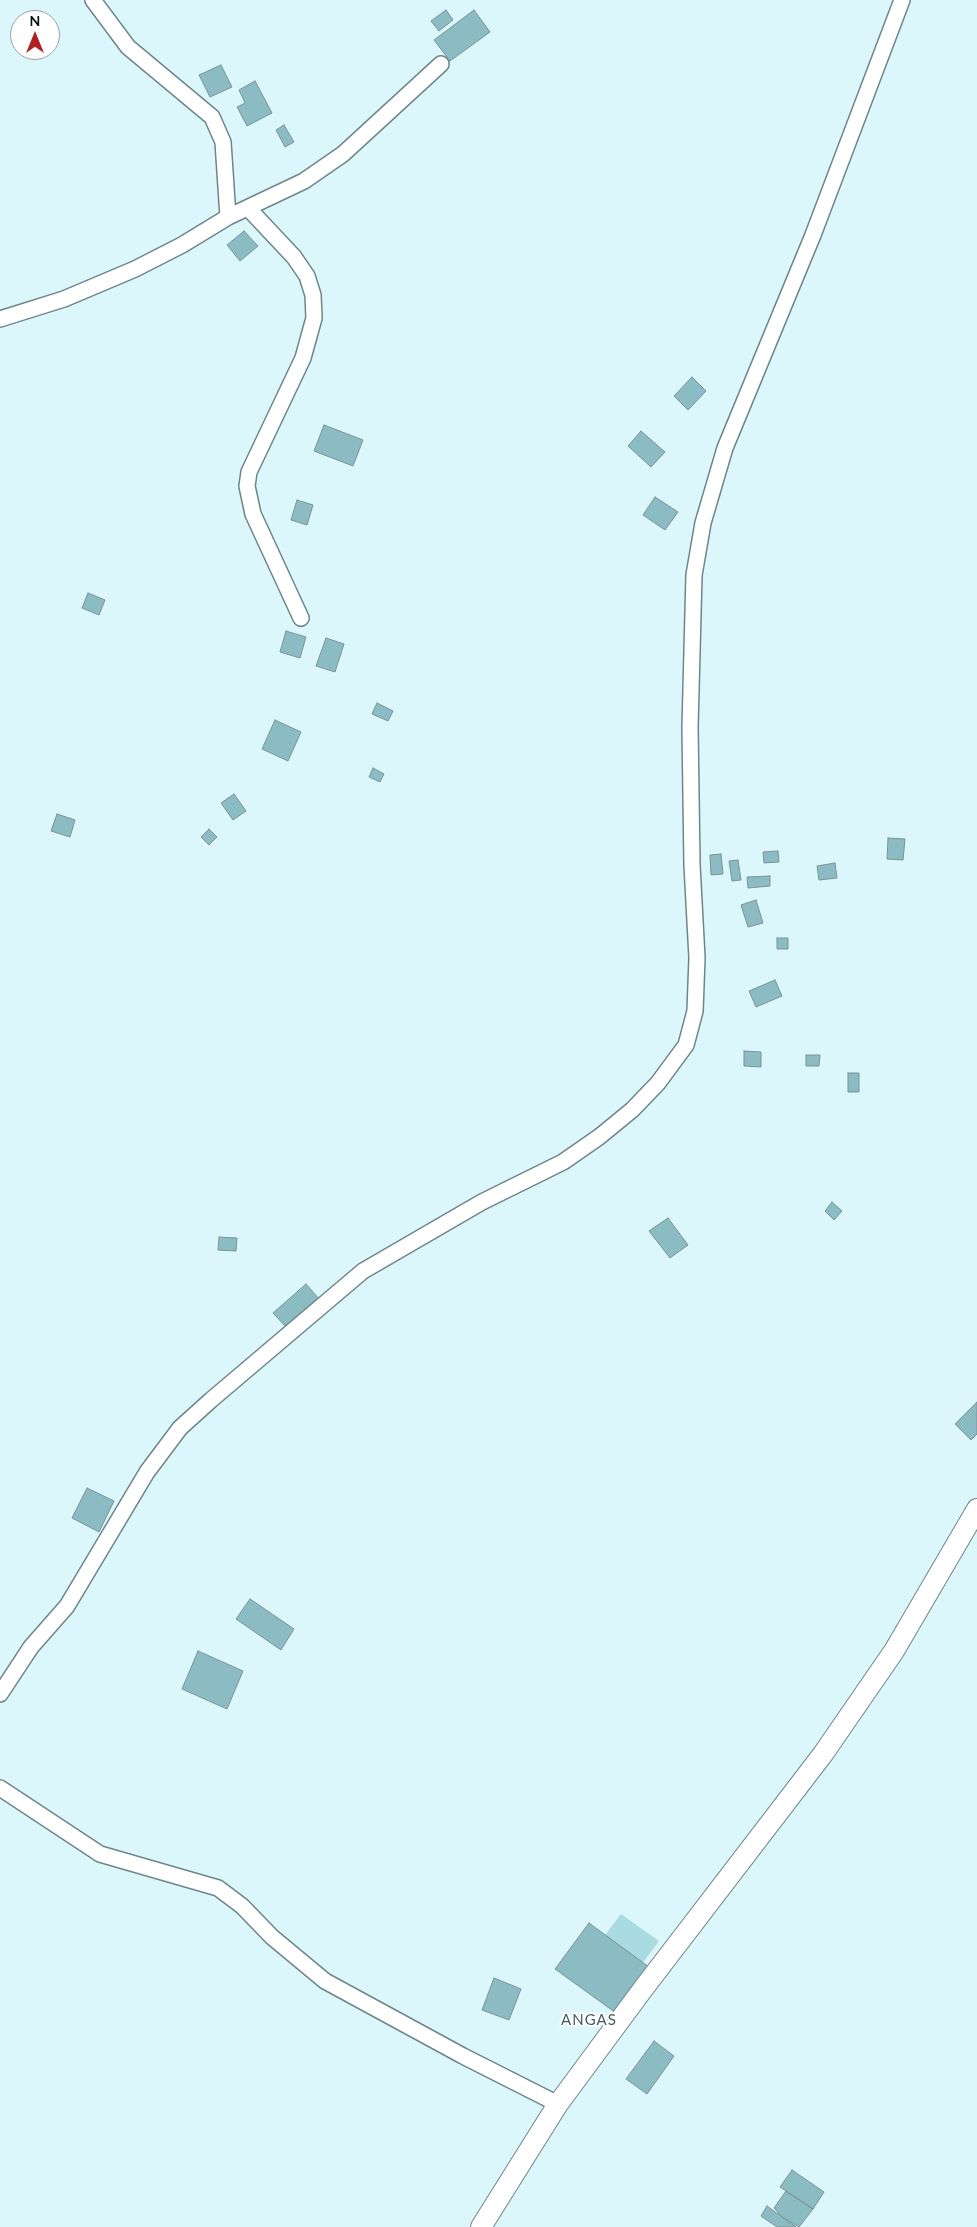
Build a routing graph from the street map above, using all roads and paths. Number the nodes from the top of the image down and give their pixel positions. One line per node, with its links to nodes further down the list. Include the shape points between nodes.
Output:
1 (93, 0): 5 (street, via 128,47 212,117 223,142)
2 (902, 0): 9 (street, via 813,236 725,448 703,523 694,575 690,727 697,958 695,1011 686,1045 658,1083 632,1110 599,1136 563,1162 482,1202 363,1271 180,1428 147,1472 67,1606 30,1647)
3 (441, 64): 4 (street, via 343,154 304,181)
4 (248, 208): 5 (street); 7 (street, via 294,257 307,276 313,295 314,318 303,358 249,472 247,486 253,514)
5 (228, 217): 6 (street, via 135,269 64,299)
6 (0, 319)
7 (301, 618)
8 (977, 1509): 11 (street, via 894,1651 823,1754)
9 (0, 1694)
10 (0, 1788): 11 (street, via 100,1854 218,1888 325,1981)
11 (558, 2104): 12 (street)
12 (481, 2227)

